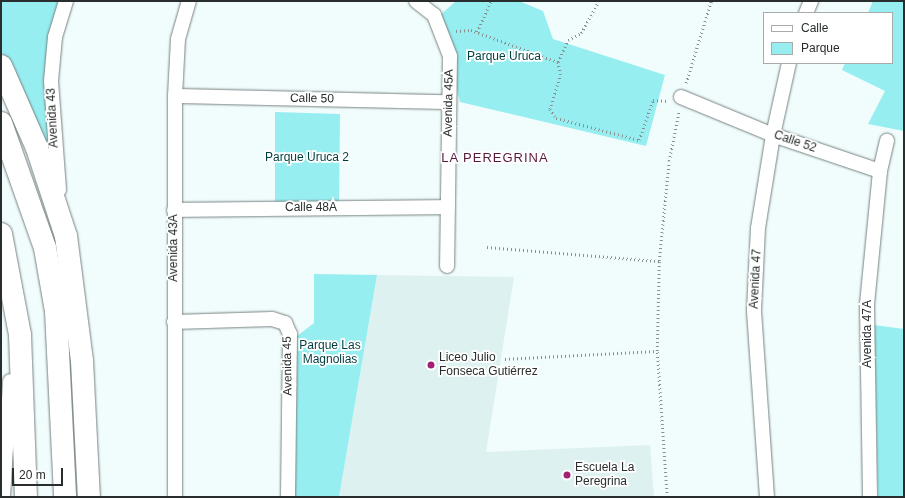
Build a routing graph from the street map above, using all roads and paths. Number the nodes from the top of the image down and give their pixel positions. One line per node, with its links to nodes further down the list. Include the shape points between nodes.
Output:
1 (66, 1): 24 (street, Avenida 43, via 55,37 51,81 52,126)
2 (189, 1): 14 (street, Avenida 43A, via 178,39)
3 (416, 1): 10 (street, Avenida 45A, via 434,15)
4 (491, 1): 9 (path)
5 (599, 1): 11 (path, via 580,33 568,40)
6 (711, 1): 15 (path)
7 (811, 1): 8 (street)
8 (806, 12)
9 (477, 32): 10 (path, via 459,30); 11 (path)
10 (442, 36): 16 (street, Avenida 45A, via 450,56)
11 (558, 62): 15 (path, via 561,74 550,108 556,118 636,140 641,138 654,98)
12 (789, 64): 18 (street, Avenida 47)
13 (1, 66): 24 (highway, via 37,148)
14 (175, 96): 16 (street, Calle 50); 22 (street, Avenida 43A)
15 (681, 101): 18 (street, Calle 52); 26 (path, via 669,161)
16 (449, 102): 21 (street, Avenida 45A)
17 (1, 123): 36 (highway, via 45,248 56,311)
18 (773, 135): 20 (street, Calle 52); 41 (street, Avenida 47, via 758,228 754,310)
19 (887, 141): 20 (street)
20 (880, 172): 42 (street, Avenida 47A, via 866,304)
21 (448, 207): 22 (street, Calle 48A); 27 (street, Avenida 45A)
22 (174, 210): 29 (street, Avenida 43A)
23 (1, 234): 35 (highway, via 20,335)
24 (66, 236): 37 (highway, via 82,361)
25 (487, 247): 26 (path)
26 (659, 261): 30 (path)
27 (447, 266)
28 (1, 314): 32 (highway)
29 (174, 322): 38 (street, Avenida 43A); 39 (street, Avenida 45, via 272,319 285,323 290,334)
30 (657, 351): 31 (path); 40 (path)
31 (505, 359)
32 (10, 381): 33 (street); 34 (highway)
33 (3, 497)
34 (16, 497)
35 (26, 497)
36 (65, 497)
37 (89, 497)
38 (175, 497)
39 (288, 497)
40 (668, 497)
41 (766, 497)
42 (870, 497)

